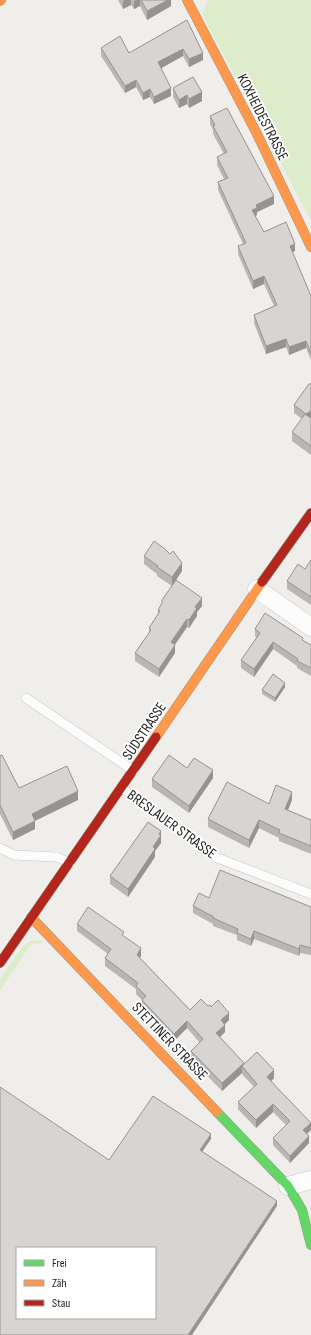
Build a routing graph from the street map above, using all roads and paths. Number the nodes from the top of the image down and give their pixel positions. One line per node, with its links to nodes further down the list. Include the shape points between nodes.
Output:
1 (187, 0): 2 (street, KOXHEIDESTRASSE, via 257,134)
2 (311, 247)
3 (311, 513): 4 (street, SÜDSTRASSE)
4 (257, 589): 5 (street); 7 (street, SÜDSTRASSE)
5 (311, 627)
6 (26, 698): 7 (lane)
7 (134, 770): 8 (street, SÜDSTRASSE)
8 (122, 788): 10 (street, SÜDSTRASSE); 11 (lane, BRESLAUER STRASSE, via 215,857)
9 (0, 848): 10 (lane, via 14,855 57,857)
10 (70, 863): 12 (street, SÜDSTRASSE)
11 (311, 894)
12 (31, 917): 13 (street, SÜDSTRASSE); 15 (street, STETTINER STRASSE)
13 (0, 963)
14 (311, 1180): 15 (street)
15 (288, 1186): 16 (street, STETTINER STRASSE, via 302,1210)
16 (311, 1245)

